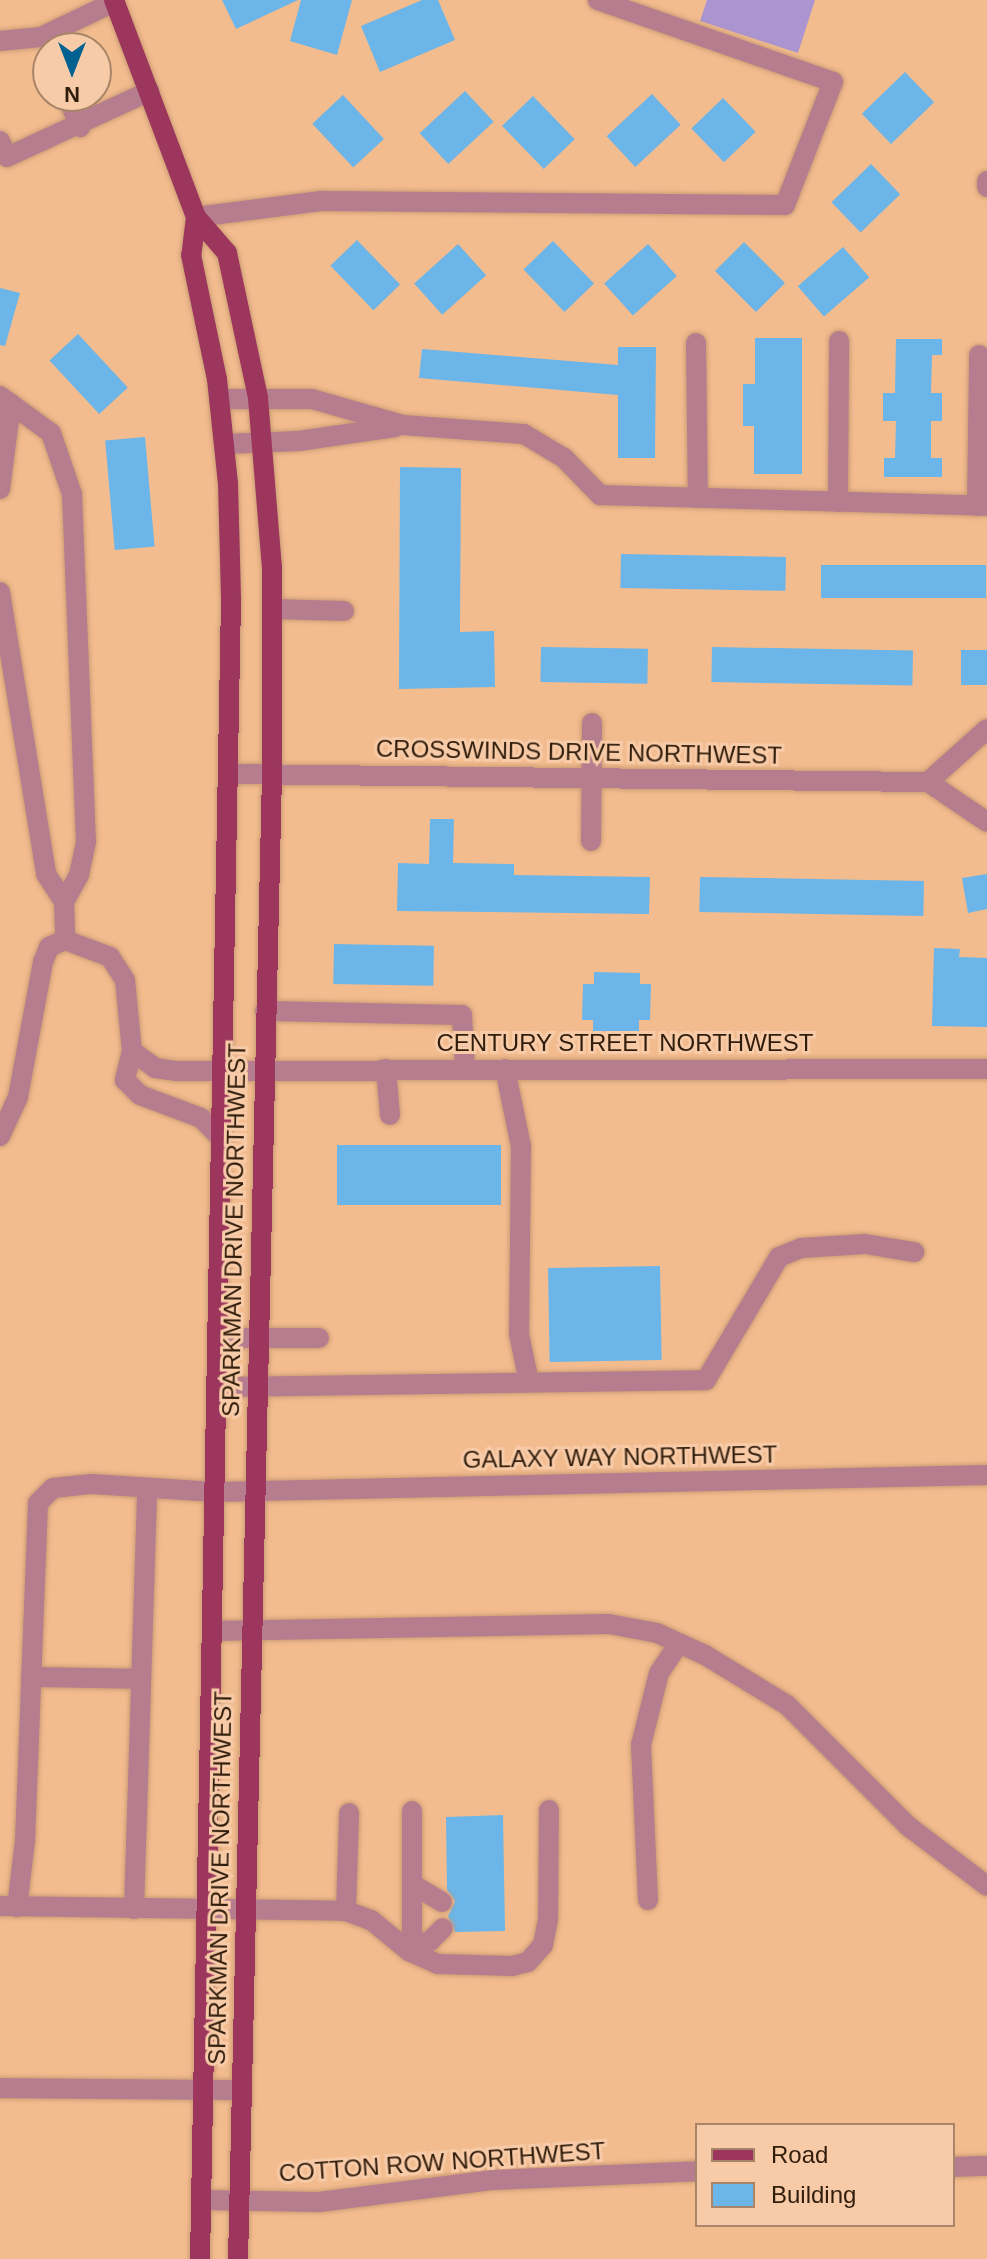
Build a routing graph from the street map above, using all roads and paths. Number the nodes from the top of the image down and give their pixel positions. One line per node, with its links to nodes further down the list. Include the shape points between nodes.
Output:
1 (598, 0): 12 (street, via 833,82 785,205 321,201)
2 (114, 1): 3 (street); 6 (main road, SPARKMAN DRIVE NORTHWEST)
3 (65, 32)
4 (0, 41): 5 (street)
5 (32, 44)
6 (150, 91): 8 (street); 12 (main road, SPARKMAN DRIVE NORTHWEST)
7 (74, 112): 8 (street)
8 (80, 127): 9 (street, via 7,157)
9 (0, 141)
10 (987, 181): 11 (street)
11 (987, 187)
12 (196, 217): 16 (main road, SPARKMAN DRIVE NORTHWEST, via 227,253); 17 (main road, SPARKMAN DRIVE NORTHWEST, via 191,255)
13 (839, 341): 24 (street)
14 (696, 343): 23 (street)
15 (979, 355): 25 (street)
16 (258, 398): 17 (street); 19 (street, via 312,399); 20 (main road, SPARKMAN DRIVE NORTHWEST)
17 (219, 399): 21 (main road, SPARKMAN DRIVE NORTHWEST)
18 (6, 400): 22 (street); 37 (street, via 51,433 72,494 86,842 79,875)
19 (403, 425): 20 (street); 23 (street, via 524,434 564,458 600,495)
20 (260, 442): 21 (street); 27 (main road, SPARKMAN DRIVE NORTHWEST)
21 (224, 444): 31 (main road, SPARKMAN DRIVE NORTHWEST, via 231,600)
22 (0, 489)
23 (698, 498): 24 (street)
24 (838, 502): 25 (street)
25 (982, 506)
26 (0, 592): 37 (street, via 46,874)
27 (272, 609): 28 (street); 32 (main road, SPARKMAN DRIVE NORTHWEST)
28 (344, 611)
29 (592, 723): 33 (street)
30 (987, 729): 34 (street)
31 (229, 774): 32 (street, CROSSWINDS DRIVE NORTHWEST); 45 (main road, SPARKMAN DRIVE NORTHWEST)
32 (272, 774): 33 (street, CROSSWINDS DRIVE NORTHWEST); 39 (main road, SPARKMAN DRIVE NORTHWEST)
33 (592, 777): 34 (street, CROSSWINDS DRIVE NORTHWEST); 36 (street)
34 (928, 782): 35 (street)
35 (987, 822)
36 (591, 841)
37 (64, 902): 38 (street)
38 (65, 940): 40 (street, via 110,957 125,980); 49 (street, via 49,947 43,962 18,1097)
39 (265, 1011): 42 (street, via 462,1015); 46 (main road, SPARKMAN DRIVE NORTHWEST)
40 (132, 1051): 45 (street, CENTURY STREET NORTHWEST, via 155,1068); 48 (street, via 125,1080 140,1095 201,1118)
41 (386, 1069): 42 (street, CENTURY STREET NORTHWEST); 46 (street, CENTURY STREET NORTHWEST); 47 (street)
42 (465, 1069): 43 (street, CENTURY STREET NORTHWEST)
43 (505, 1069): 44 (street, CENTURY STREET NORTHWEST); 54 (street, via 521,1146 519,1334)
44 (987, 1069)
45 (224, 1070): 46 (street, CENTURY STREET NORTHWEST); 48 (main road, SPARKMAN DRIVE NORTHWEST)
46 (264, 1070): 51 (main road, SPARKMAN DRIVE NORTHWEST)
47 (390, 1115)
48 (222, 1139): 52 (main road, SPARKMAN DRIVE NORTHWEST)
49 (1, 1142)
50 (914, 1252): 54 (street, via 865,1244 801,1248 779,1257 706,1380)
51 (258, 1337): 52 (street); 53 (street); 55 (main road, SPARKMAN DRIVE NORTHWEST)
52 (218, 1338): 56 (main road, SPARKMAN DRIVE NORTHWEST)
53 (319, 1338)
54 (529, 1382): 55 (street)
55 (257, 1386): 56 (street); 59 (main road, SPARKMAN DRIVE NORTHWEST)
56 (217, 1387): 60 (main road, SPARKMAN DRIVE NORTHWEST)
57 (987, 1475): 59 (street, GALAXY WAY NORTHWEST)
58 (147, 1490): 60 (street, GALAXY WAY NORTHWEST); 64 (street, GALAXY WAY NORTHWEST, via 92,1484 53,1488 38,1503); 65 (street)
59 (255, 1491): 60 (street, GALAXY WAY NORTHWEST); 62 (main road, SPARKMAN DRIVE NORTHWEST)
60 (215, 1492): 61 (main road, SPARKMAN DRIVE NORTHWEST)
61 (212, 1631): 62 (street); 75 (main road, SPARKMAN DRIVE NORTHWEST)
62 (252, 1631): 63 (street, via 609,1624 633,1626); 77 (main road, SPARKMAN DRIVE NORTHWEST)
63 (679, 1643): 70 (street, via 787,1705 908,1826); 71 (street, via 659,1673 641,1745)
64 (31, 1677): 65 (street); 73 (street, GALAXY WAY NORTHWEST, via 25,1841)
65 (141, 1679): 74 (street)
66 (549, 1810): 79 (street, via 548,1920 543,1945 528,1962 438,1964)
67 (412, 1811): 69 (street)
68 (349, 1813): 76 (street)
69 (412, 1884): 72 (street); 79 (street)
70 (987, 1886)
71 (648, 1900)
72 (442, 1902)
73 (8, 1906): 74 (street)
74 (134, 1909): 75 (street)
75 (207, 1911): 77 (street); 81 (main road, SPARKMAN DRIVE NORTHWEST)
76 (346, 1911): 77 (street); 79 (street, via 371,1920)
77 (246, 1912): 82 (main road, SPARKMAN DRIVE NORTHWEST)
78 (443, 1928): 79 (street)
79 (412, 1949)
80 (0, 2088): 81 (street)
81 (203, 2089): 82 (street); 86 (main road, SPARKMAN DRIVE NORTHWEST)
82 (242, 2090): 87 (main road, SPARKMAN DRIVE NORTHWEST)
83 (987, 2166): 84 (street)
84 (955, 2167)
85 (695, 2171): 87 (street, COTTON ROW NORTHWEST, via 494,2180 319,2202)
86 (201, 2200): 87 (street, COTTON ROW NORTHWEST); 88 (main road, SPARKMAN DRIVE NORTHWEST)
87 (239, 2201): 89 (main road, SPARKMAN DRIVE NORTHWEST)
88 (200, 2259)
89 (238, 2259)

